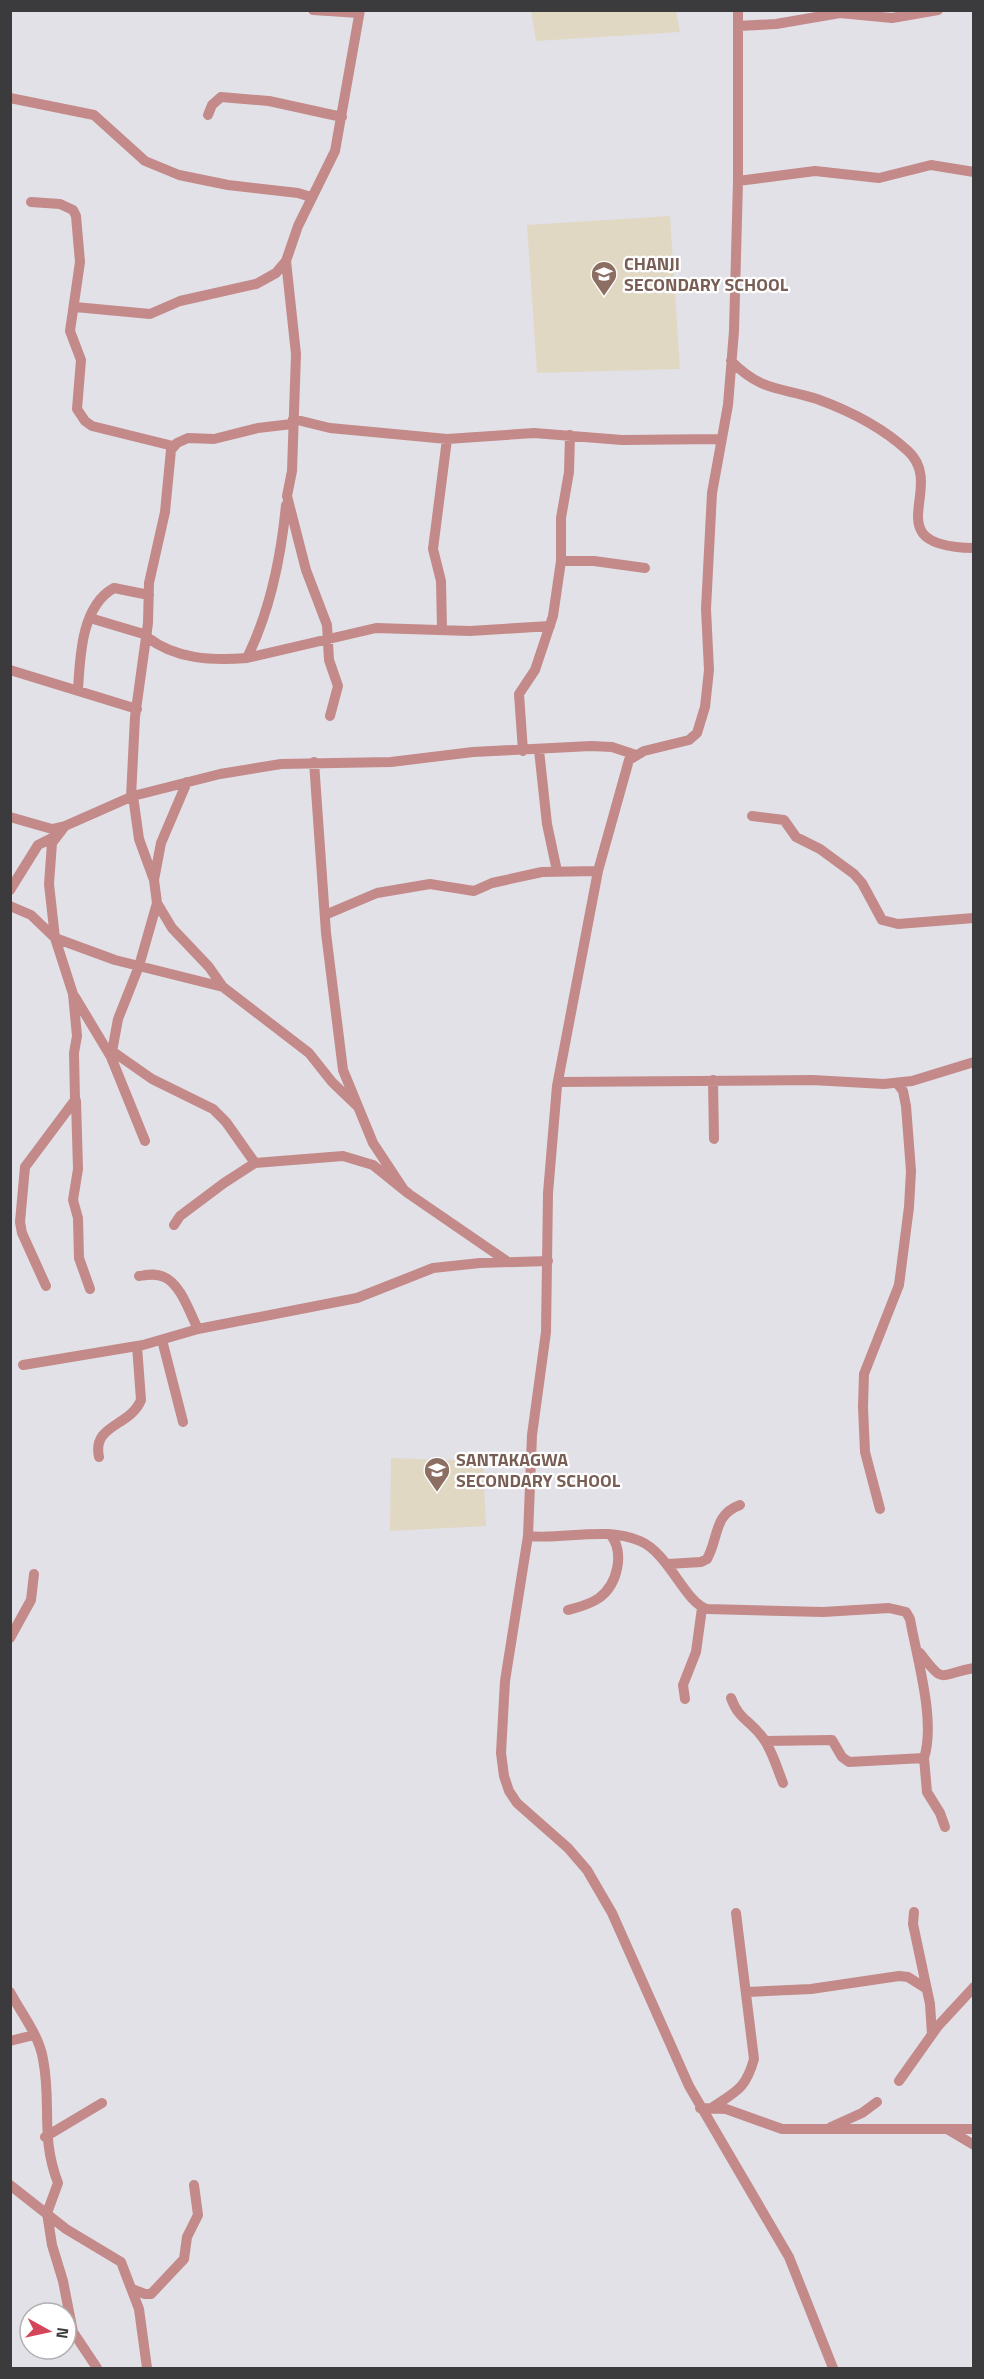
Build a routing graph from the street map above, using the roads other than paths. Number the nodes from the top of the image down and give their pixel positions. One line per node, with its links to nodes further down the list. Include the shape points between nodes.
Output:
1 (313, 10): 4 (street)
2 (738, 10): 6 (street)
3 (938, 10): 5 (street, via 892,18)
4 (359, 12): 9 (street)
5 (870, 12): 6 (street)
6 (738, 26): 11 (street)
7 (10, 98): 12 (street, via 94,115 145,161 170,172)
8 (208, 115): 9 (street, via 221,97 269,101)
9 (342, 117): 12 (street, via 335,151)
10 (974, 172): 11 (street, via 931,165 879,178 815,171)
11 (738, 181): 16 (street)
12 (311, 197): 14 (street)
13 (31, 202): 15 (street, via 68,206 76,216 80,262)
14 (285, 261): 15 (street, via 276,273 256,284 180,301 150,314); 17 (street, via 295,337)
15 (75, 307): 21 (street, via 70,331 81,360 76,399 81,416 92,426)
16 (731, 361): 20 (street); 23 (street, via 747,377 768,387 834,405 886,433 918,465 917,519 924,536 939,544)
17 (292, 422): 19 (street); 21 (street, via 214,439 188,438); 22 (street, via 292,471)
18 (570, 435): 19 (street, via 534,433); 20 (street, via 622,440); 24 (street, via 569,472 561,512)
19 (447, 439): 29 (street, via 433,549 441,580)
20 (721, 439): 39 (street, via 712,493 706,609 710,670 701,723 689,740)
21 (173, 446): 26 (street)
22 (287, 496): 31 (street, via 306,570 325,615); 32 (street, via 282,551)
23 (974, 548)
24 (561, 561): 25 (street); 28 (street)
25 (645, 568)
26 (149, 595): 27 (street, via 114,588); 30 (street)
27 (90, 618): 30 (street); 34 (street, via 83,641)
28 (550, 627): 29 (street); 38 (street, via 535,670 519,694)
29 (442, 630): 31 (street, via 376,628)
30 (147, 636): 32 (street, via 177,654); 35 (street)
31 (328, 638): 32 (street); 36 (street, via 329,660 338,686)
32 (247, 658)
33 (10, 670): 34 (street)
34 (78, 690): 35 (street)
35 (137, 709): 42 (street)
36 (330, 716)
37 (538, 750): 38 (street); 39 (street, via 602,747); 47 (street)
38 (523, 751): 40 (street, via 473,752 391,762)
39 (636, 755): 48 (street, via 625,772)
40 (314, 762): 41 (street, via 281,764); 53 (street)
41 (187, 782): 42 (street); 49 (street, via 161,843)
42 (132, 797): 45 (street); 49 (street, via 139,839)
43 (753, 816): 54 (street, via 784,820 796,837 854,874 882,920 898,924)
44 (10, 817): 45 (street, via 52,829)
45 (64, 826): 46 (street)
46 (56, 836): 50 (street, via 38,845); 55 (street, via 49,862)
47 (557, 871): 48 (street); 53 (street, via 520,876 474,891 430,884 377,893)
48 (598, 871): 62 (street)
49 (154, 880): 51 (street)
50 (10, 890)
51 (157, 903): 56 (street); 57 (street, via 172,928)
52 (10, 906): 55 (street, via 31,915)
53 (325, 915): 65 (street, via 335,1026 343,1070)
54 (974, 918)
55 (55, 938): 56 (street); 58 (street)
56 (139, 966): 57 (street); 59 (street, via 118,1019)
57 (223, 987): 65 (street, via 309,1053)
58 (73, 994): 59 (street); 64 (street, via 77,1036)
59 (112, 1054): 67 (street); 68 (street, via 213,1109)
60 (974, 1062): 63 (street)
61 (713, 1080): 62 (street); 63 (street); 66 (street)
62 (558, 1082): 72 (street, via 548,1193)
63 (897, 1083): 83 (street, via 906,1106 910,1199 899,1285 864,1374 862,1407 865,1452)
64 (75, 1100): 74 (street, via 26,1167 22,1179 22,1233); 75 (street, via 78,1169 73,1200 78,1218 79,1258)
65 (357, 1106): 69 (street, via 373,1143)
66 (714, 1139)
67 (145, 1142)
68 (255, 1163): 69 (street, via 343,1156 373,1165); 70 (street, via 180,1216)
69 (404, 1190): 71 (street)
70 (174, 1225)
71 (508, 1262): 72 (street); 76 (street, via 434,1268 357,1298)
72 (548, 1262): 85 (street, via 546,1332 532,1435)
73 (139, 1276): 76 (street, via 156,1275 170,1280)
74 (46, 1286)
75 (90, 1289)
76 (198, 1329): 77 (street)
77 (162, 1340): 78 (street); 80 (street)
78 (137, 1346): 79 (street); 81 (street, via 141,1400 120,1424 101,1434 96,1445)
79 (23, 1365)
80 (183, 1422)
81 (99, 1457)
82 (740, 1505): 86 (street, via 719,1520 707,1559)
83 (880, 1509)
84 (610, 1534): 85 (street); 86 (street, via 639,1540); 89 (street, via 619,1553 606,1592 588,1605)
85 (528, 1536): 112 (street, via 505,1681 501,1753 504,1776 517,1803 568,1848 599,1889)
86 (668, 1564): 88 (street)
87 (34, 1574): 90 (street, via 31,1600)
88 (702, 1608): 91 (street, via 823,1612 899,1609 910,1619); 94 (street, via 696,1652 683,1685)
89 (568, 1610)
90 (10, 1638)
91 (917, 1650): 92 (street, via 936,1674 950,1676); 96 (street, via 929,1728)
92 (974, 1668)
93 (731, 1698): 95 (street, via 737,1714 750,1722)
94 (685, 1699)
95 (765, 1741): 96 (street, via 832,1740 849,1762); 97 (street)
96 (924, 1758): 98 (street, via 927,1792)
97 (783, 1783)
98 (945, 1827)
99 (914, 1912): 102 (street, via 914,1934)
100 (736, 1913): 104 (street)
101 (974, 1987): 105 (street)
102 (927, 1989): 104 (street, via 899,1976 811,1989); 105 (street)
103 (10, 1992): 106 (street)
104 (747, 1992): 111 (street, via 754,2059 751,2074 744,2086)
105 (932, 2034): 108 (street)
106 (34, 2035): 107 (street); 116 (street, via 47,2085)
107 (10, 2041)
108 (899, 2081)
109 (877, 2102): 113 (street)
110 (102, 2103): 116 (street)
111 (713, 2107): 112 (street); 113 (street, via 774,2127)
112 (700, 2108): 124 (street, via 777,2234)
113 (828, 2128): 114 (street)
114 (947, 2129): 115 (street); 117 (street)
115 (974, 2129)
116 (45, 2137): 120 (street, via 58,2183)
117 (974, 2145)
118 (10, 2185): 120 (street)
119 (194, 2185): 121 (street, via 198,2214 180,2265 150,2294)
120 (47, 2213): 121 (street, via 82,2240 121,2262); 122 (street, via 73,2332)
121 (132, 2289): 123 (street)
122 (97, 2368)
123 (147, 2368)
124 (833, 2368)

